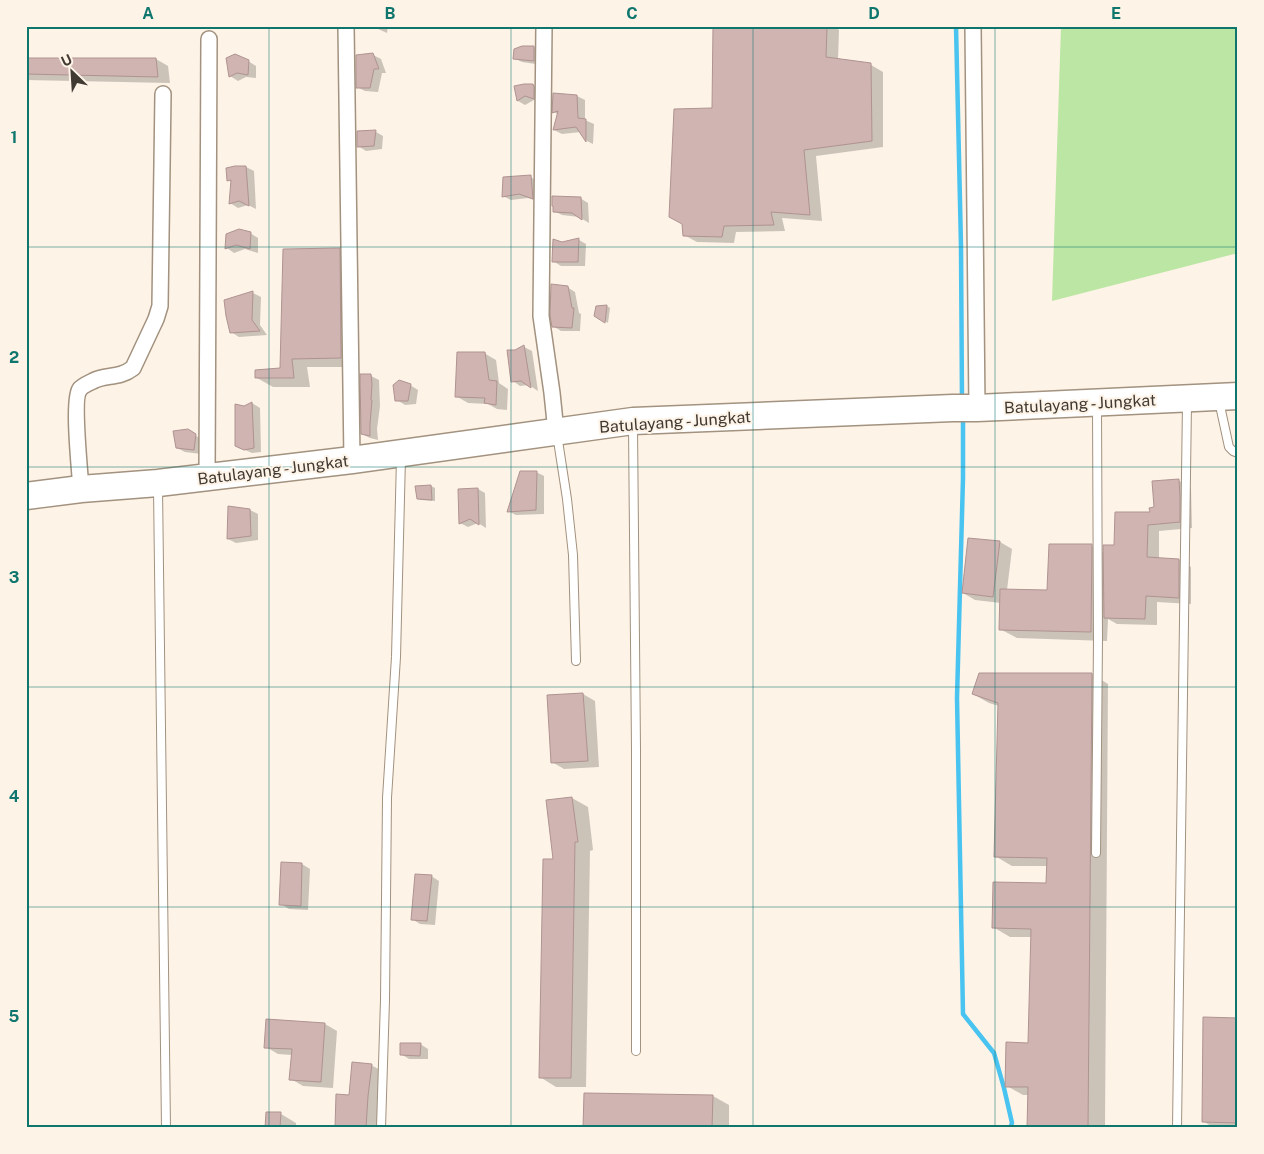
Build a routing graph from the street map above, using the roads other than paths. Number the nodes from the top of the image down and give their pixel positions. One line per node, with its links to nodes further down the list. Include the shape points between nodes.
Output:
1 (346, 26): 14 (street)
2 (544, 26): 11 (street, via 541,316)
3 (973, 26): 9 (street)
4 (209, 39): 15 (street)
5 (163, 94): 17 (street, via 160,306 133,368 126,374 95,380 80,389 76,413)
6 (1228, 396): 7 (highway, Batulayang - Jungkat); 13 (lane, via 1229,447)
7 (1188, 398): 8 (highway, Batulayang - Jungkat); 24 (lane)
8 (1096, 403): 9 (highway, Batulayang - Jungkat); 20 (lane)
9 (967, 408): 10 (highway, Batulayang - Jungkat)
10 (633, 421): 11 (highway, Batulayang - Jungkat); 21 (lane)
11 (556, 432): 12 (highway, Batulayang - Jungkat); 19 (lane, via 573,555)
12 (402, 453): 14 (highway, Batulayang - Jungkat); 23 (lane, via 396,656 387,798)
13 (1238, 453)
14 (352, 460): 15 (highway, Batulayang - Jungkat)
15 (207, 478): 16 (highway, Batulayang - Jungkat)
16 (158, 484): 17 (highway, Batulayang - Jungkat); 22 (lane)
17 (81, 489): 18 (highway, Batulayang - Jungkat)
18 (26, 496)
19 (576, 661)
20 (1096, 853)
21 (636, 1051)
22 (166, 1128)
23 (381, 1128)
24 (1177, 1128)

